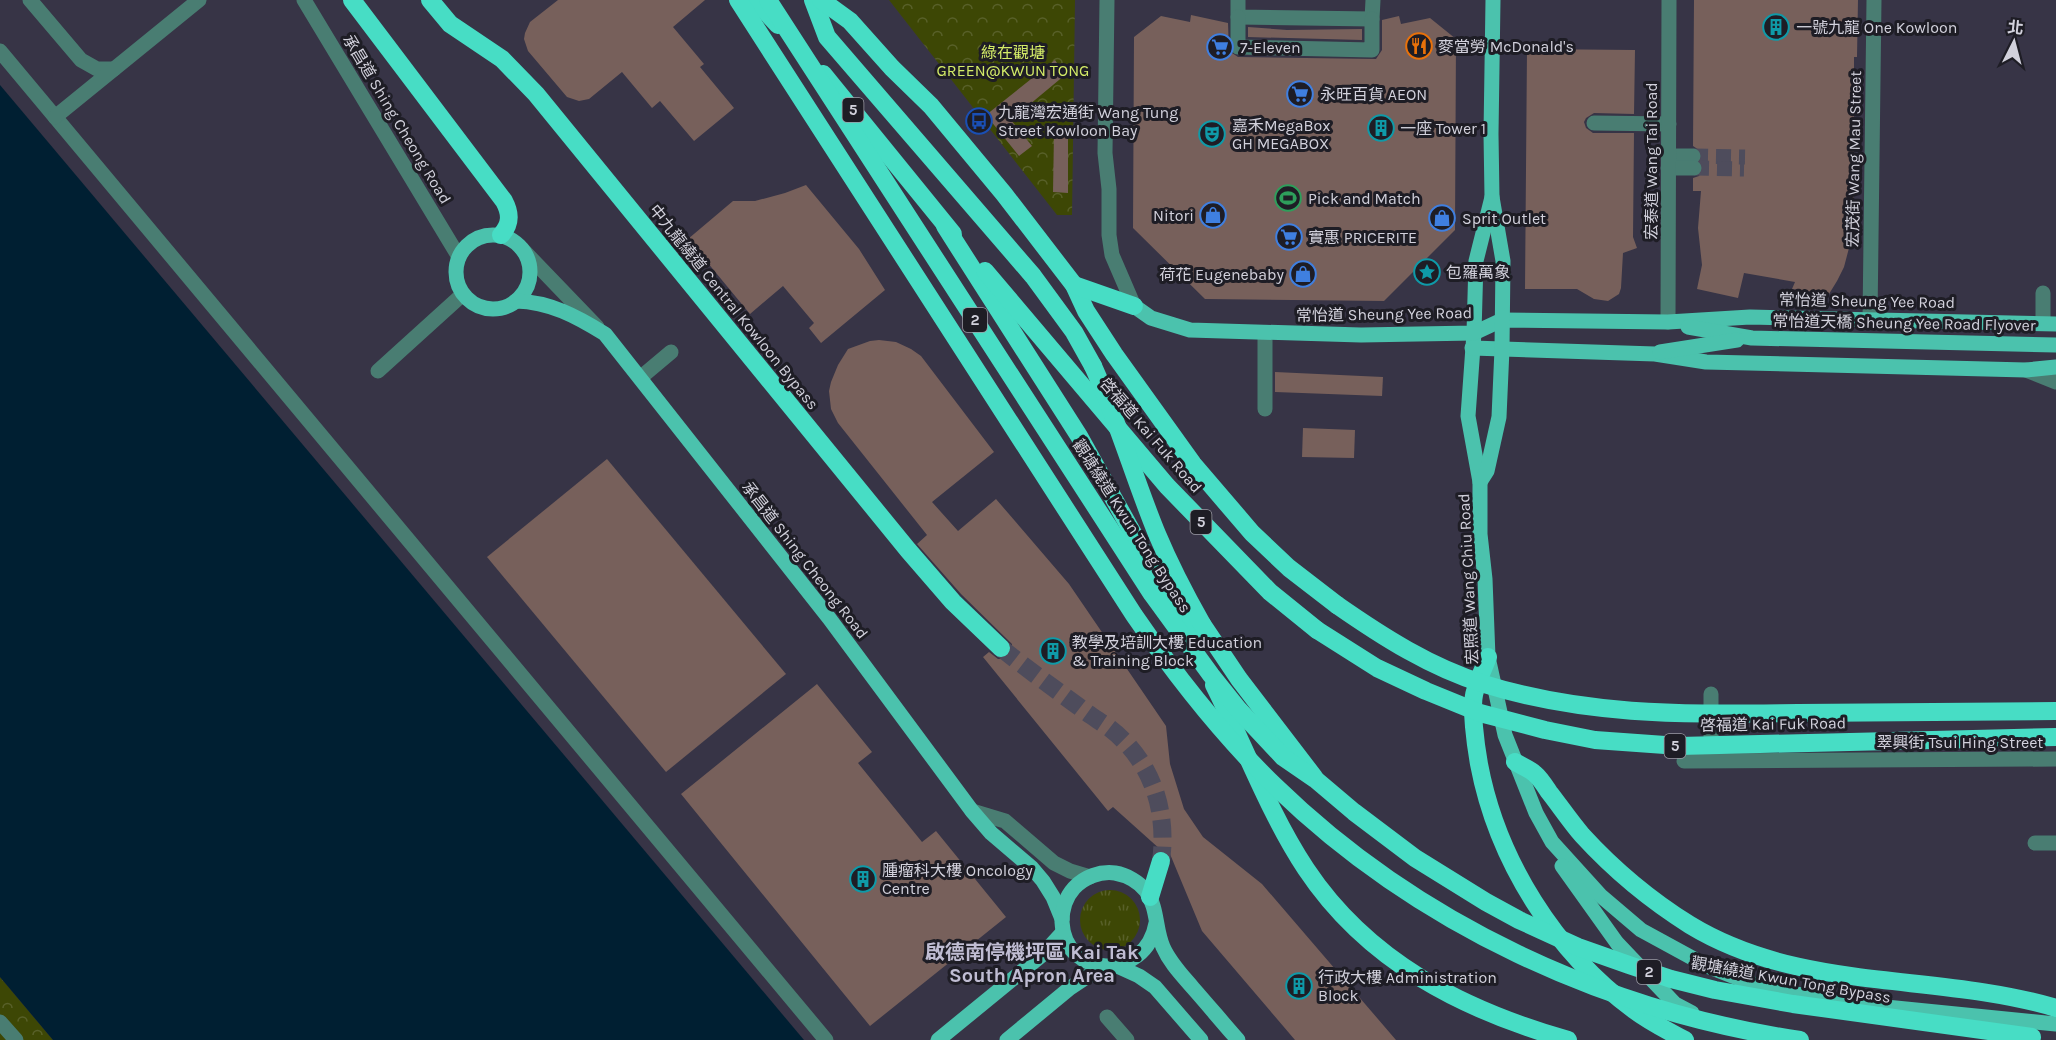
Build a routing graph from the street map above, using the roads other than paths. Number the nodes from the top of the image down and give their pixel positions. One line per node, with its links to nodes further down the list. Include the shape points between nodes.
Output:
1 (30, 0): 20 (street, via 81,60 97,69)
2 (199, 0): 20 (street)
3 (304, 0): 30 (street, 承昌道 Shing Cheong Road)
4 (352, 0): 28 (highway, via 504,201 509,221)
5 (430, 0): 55 (highway, 中九龍繞道 Central Kowloon Bypass, via 450,24 502,59 536,94 908,550 953,603)
6 (738, 0): 89 (highway, 2, bridge, via 1134,615 1190,692 1275,786 1386,877 1450,918 1521,956 1642,1005)
7 (755, 0): 27 (highway, 啓福道 Kai Fuk Road / 5, via 850,106)
8 (768, 0): 64 (highway, 觀塘繞道 Kwun Tong Bypass / 2, bridge, via 1177,630 1262,735 1283,757)
9 (813, 0): 64 (highway, bridge, via 827,37 1033,276 1074,332 1109,402 1156,533 1184,591 1221,654)
10 (821, 0): 31 (highway, 啓福道 Kai Fuk Road / 5, via 850,21 945,121)
11 (1107, 0): 35 (street, via 1105,153 1109,235 1114,262)
12 (1239, 0): 17 (street)
13 (1373, 0): 18 (street)
14 (1493, 0): 26 (main road, 宏照道 Wang Chiu Road)
15 (1669, 0): 23 (street, 宏泰道 Wang Tai Road)
16 (1874, 0): 36 (street, 宏茂街 Wang Mau Street)
17 (1238, 17): 18 (street); 18 (street, via 1238,48 1304,49 1372,50)
18 (1372, 19)
19 (0, 51): 21 (street)
20 (114, 69): 21 (street)
21 (55, 117): 80 (street)
22 (1594, 123): 23 (street)
23 (1669, 124): 24 (street, 宏泰道 Wang Tai Road)
24 (1669, 162): 25 (street); 38 (street, 宏泰道 Wang Tai Road)
25 (1694, 162)
26 (1492, 197): 37 (main road, 宏照道 Wang Chiu Road, via 1503,261); 43 (main road, 宏照道 Wang Chiu Road, via 1476,261)
27 (945, 226): 59 (highway, 啓福道 Kai Fuk Road / 5, bridge, via 1167,486 1270,592 1308,623 1377,668 1426,691 1480,713 1555,732 1637,744); 86 (highway, via 1079,436 1188,632 1287,837 1323,893 1368,940 1417,977 1479,1008)
28 (501, 235): 29 (main road, 承昌道 Shing Cheong Road); 30 (main road, via 476,238)
29 (522, 249): 34 (main road, via 531,270 524,293); 41 (street, 承昌道 Shing Cheong Road)
30 (459, 257): 33 (main road, via 457,282)
31 (1074, 285): 35 (highway); 58 (highway, 啓福道 Kai Fuk Road / 5, bridge, via 1114,354 1193,464 1252,533 1316,591 1387,639 1436,665 1483,684 1550,701 1629,712)
32 (2043, 293): 39 (street)
33 (463, 294): 34 (main road, 承昌道 Shing Cheong Road, via 471,302 494,309); 50 (street)
34 (516, 301): 41 (main road, 承昌道 Shing Cheong Road, via 556,308)
35 (1134, 306): 40 (main road, 常怡道 Sheung Yee Road, via 1151,318 1190,330)
36 (1870, 319): 38 (main road, 常怡道 Sheung Yee Road, via 1750,316); 39 (main road, 常怡道 Sheung Yee Road)
37 (1502, 320): 38 (main road, 常怡道 Sheung Yee Road); 43 (main road, 常怡道 Sheung Yee Road); 45 (main road, 宏照道 Wang Chiu Road)
38 (1668, 322): 42 (main road, 常怡道天橋 Sheung Yee Road Flyover)
39 (2049, 324)
40 (1265, 333): 43 (main road, 常怡道 Sheung Yee Road); 53 (street)
41 (605, 334): 51 (main road, 承昌道 Shing Cheong Road)
42 (1752, 338): 44 (main road, 常怡道天橋 Sheung Yee Road Flyover); 47 (main road, 常怡道天橋 Sheung Yee Road Flyover)
43 (1473, 341): 45 (main road, 常怡道 Sheung Yee Road); 54 (main road, 宏照道 Wang Chiu Road, via 1468,416)
44 (2056, 345)
45 (1502, 349): 47 (main road, 常怡道 Sheung Yee Road); 54 (main road, 宏照道 Wang Chiu Road, via 1499,417 1487,471)
46 (671, 352): 51 (street)
47 (1655, 354): 49 (main road, 常怡道 Sheung Yee Road, via 1706,363)
48 (2056, 367): 49 (main road, 常怡道 Sheung Yee Road)
49 (2026, 370): 52 (street)
50 (378, 371)
51 (640, 378): 65 (main road, 承昌道 Shing Cheong Road, via 829,618)
52 (2056, 382)
53 (1265, 409)
54 (1480, 482): 56 (main road, 宏照道 Wang Chiu Road)
55 (1001, 648)
56 (1488, 657): 63 (main road, 宏照道 Wang Chiu Road); 87 (highway, via 1474,693 1476,746 1492,813 1518,874 1545,917 1596,977 1640,1014)
57 (1711, 694): 62 (street)
58 (2056, 711)
59 (2056, 737)
60 (2056, 759): 62 (street, 翠興街 Tsui Hing Street)
61 (1684, 761): 62 (street, 翠興街 Tsui Hing Street)
62 (1711, 761)
63 (1515, 762): 66 (main road, 宏照道 Wang Chiu Road); 75 (highway, via 1535,774 1582,834 1626,879 1660,906 1742,951 1850,977 1961,989)
64 (1315, 778): 90 (highway, 觀塘繞道 Kwun Tong Bypass / 2, bridge, via 1387,838 1486,902 1547,933 1629,965 1748,996)
65 (972, 811): 70 (street, via 1005,821 1054,863); 73 (main road, 承昌道 Shing Cheong Road, via 1043,881)
66 (1552, 842): 78 (main road, 宏照道 Wang Chiu Road, via 1601,896 1641,930 1707,966 1758,986 1836,1002); 88 (main road, 宏照道 Wang Chiu Road, via 1555,856 1617,943 1675,1004)
67 (2035, 843): 68 (street)
68 (2056, 843)
69 (1161, 861): 71 (highway)
70 (1090, 877): 71 (main road, via 1114,873 1126,876); 73 (main road, via 1079,883 1066,899)
71 (1150, 897): 72 (main road)
72 (1156, 923): 74 (main road, via 1149,944 1140,955 1129,963); 85 (main road, via 1174,966)
73 (1063, 925): 74 (main road, 承昌道 Shing Cheong Road, via 1076,954 1092,964); 81 (main road, via 1042,955)
74 (1110, 966): 82 (main road, via 1070,988); 84 (main road, 承昌道 Shing Cheong Road, via 1139,976 1155,987)
75 (2056, 1008)
76 (1107, 1017): 83 (street)
77 (0, 1022): 79 (street)
78 (2056, 1024)
79 (16, 1040)
80 (826, 1040)
81 (938, 1040)
82 (1007, 1040)
83 (1127, 1040)
84 (1201, 1040)
85 (1238, 1040)
86 (1568, 1040)
87 (1685, 1040)
88 (1742, 1040)
89 (1800, 1040)
90 (2046, 1040)

